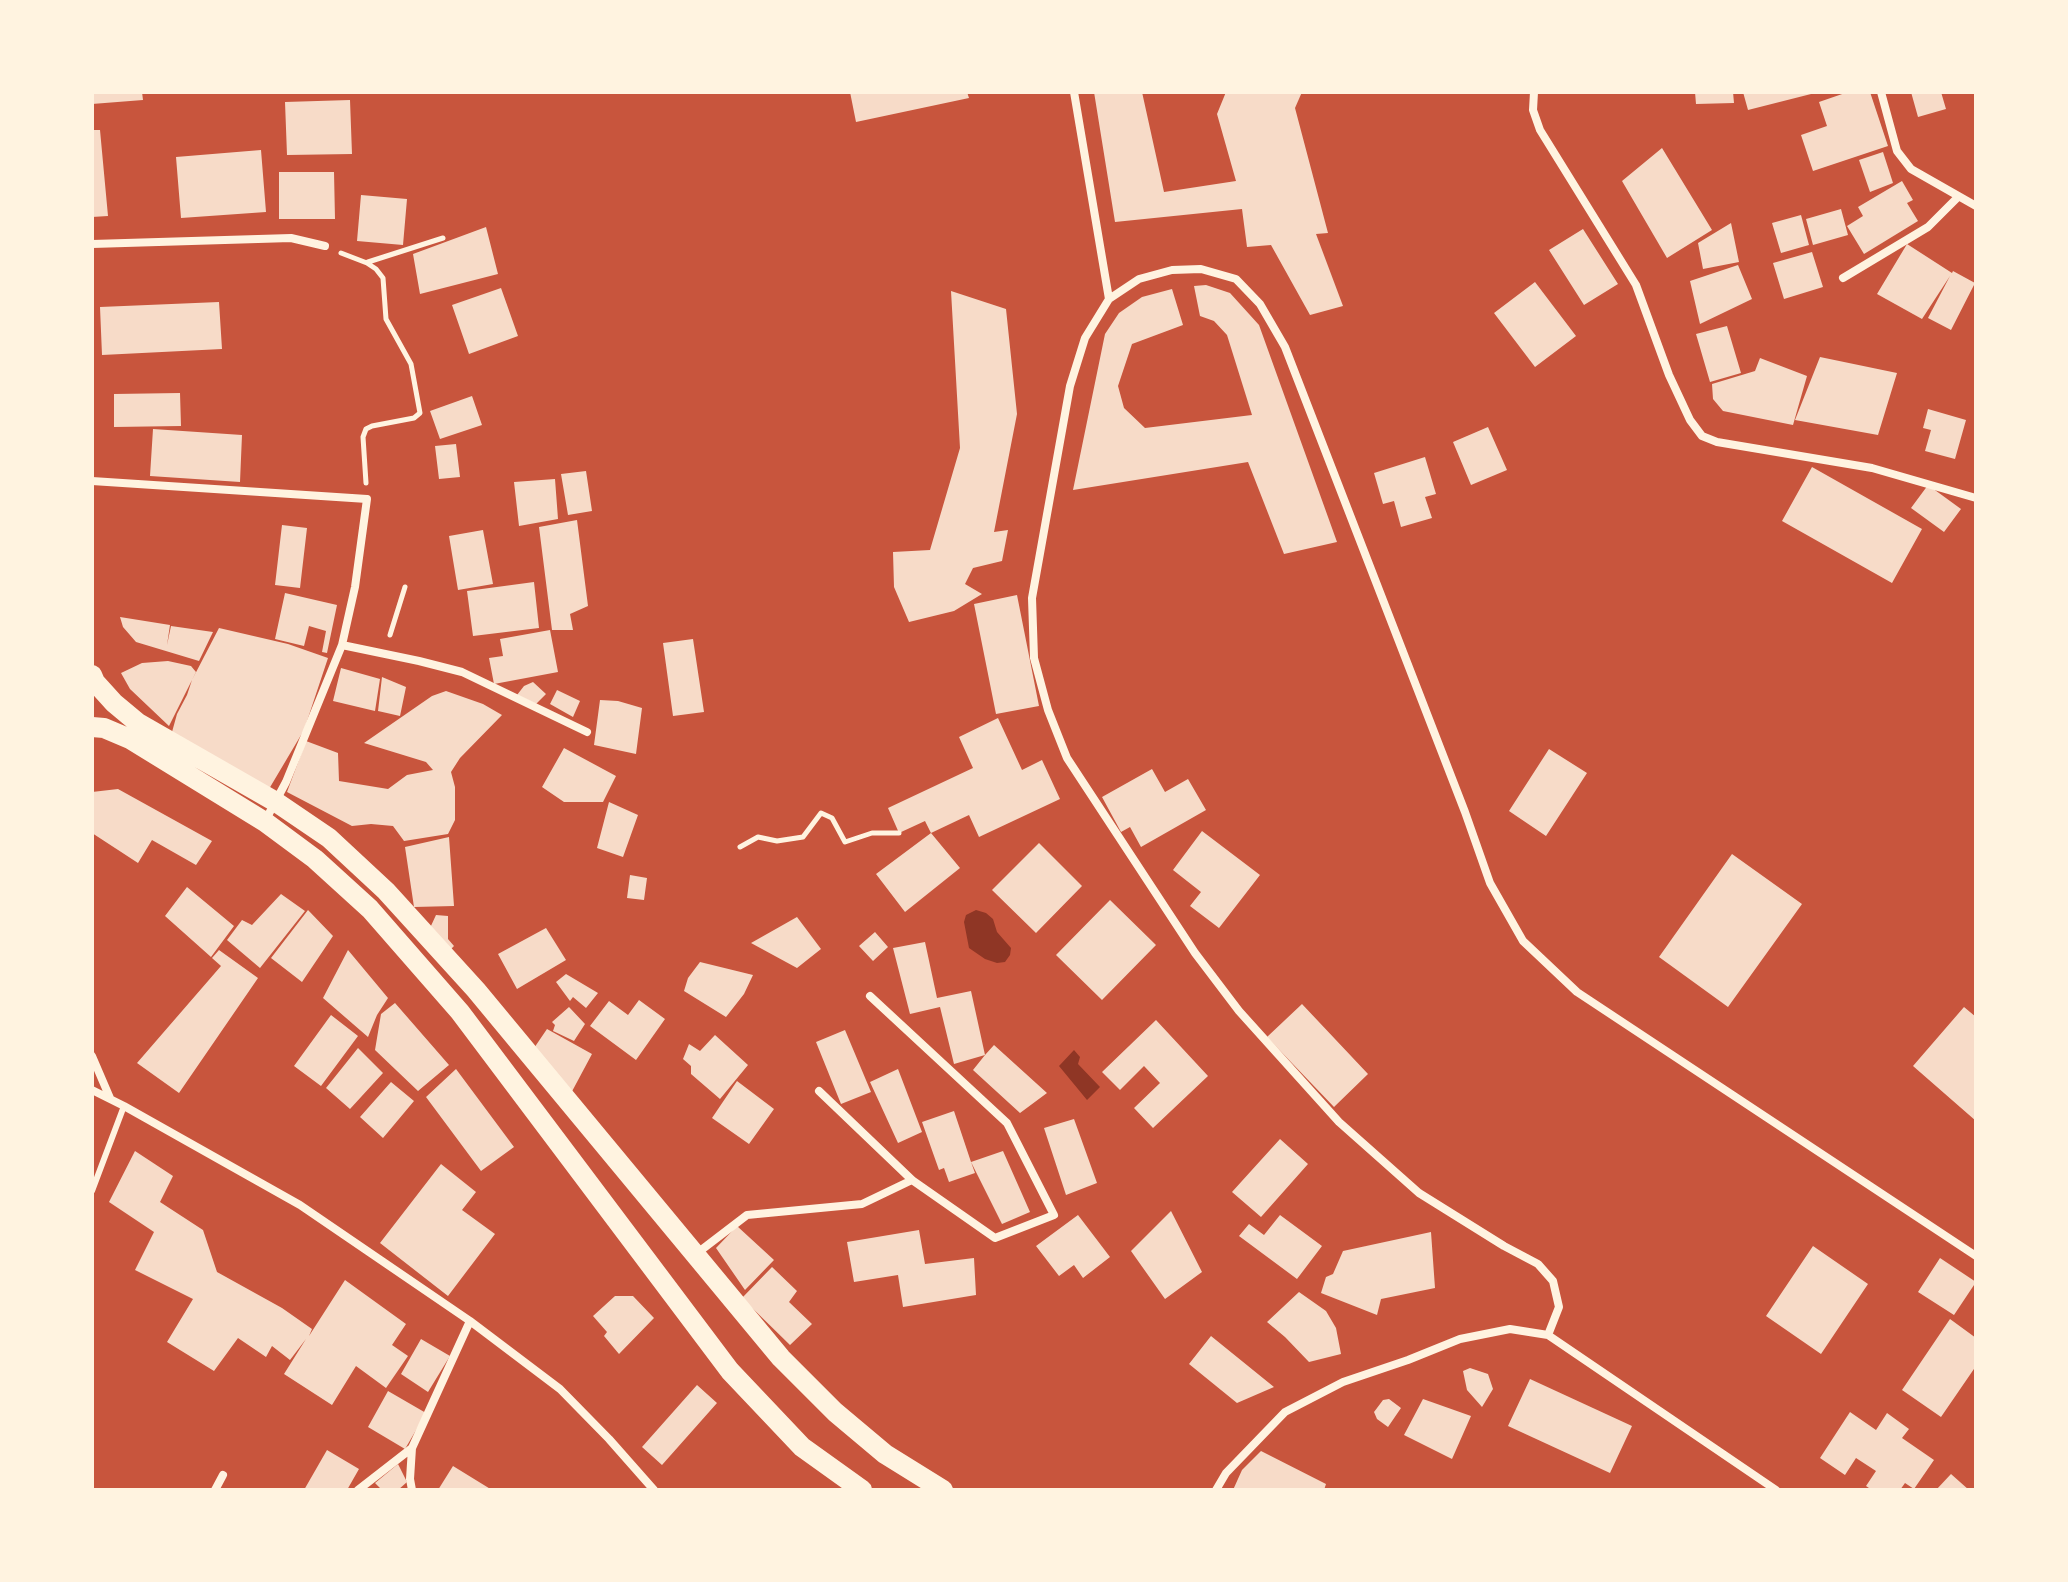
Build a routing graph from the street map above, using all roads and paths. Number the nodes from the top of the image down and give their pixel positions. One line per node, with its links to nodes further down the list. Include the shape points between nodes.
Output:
1 (1074, 92): 11 (street)
2 (1534, 92): 13 (street, via 1540,130 1636,285 1669,375 1702,436 1872,468)
3 (1881, 92): 4 (street, via 1897,151 1911,169)
4 (1958, 197): 5 (street); 10 (street, via 1928,227)
5 (1976, 206)
6 (443, 238): 9 (path)
7 (92, 244): 8 (street, via 291,238)
8 (325, 246): 9 (path)
9 (367, 263): 14 (path, via 383,278 386,319 411,364 420,413 366,429)
10 (1843, 278)
11 (1109, 299): 35 (street, via 1139,279 1201,269 1236,279 1260,304 1285,347 1490,883 1523,941 1577,992); 37 (street, via 1085,338 1070,386 1032,598 1034,658 1067,758 1195,953 1239,1011 1339,1122 1419,1193 1538,1264 1553,1281 1559,1307)
12 (92, 481): 14 (street)
13 (1976, 498)
14 (367, 499): 16 (street)
15 (405, 587): 17 (path)
16 (342, 645): 17 (street); 22 (street)
17 (383, 653): 21 (street, via 462,672)
18 (92, 675): 20 (main road)
19 (92, 727): 20 (main road)
20 (134, 731): 22 (main road); 23 (main road)
21 (587, 732)
22 (276, 802): 23 (street); 34 (main road, via 329,838 386,891 476,990)
23 (265, 822): 44 (main road, via 370,909 460,1012 730,1371 802,1447)
24 (899, 833): 25 (path, via 872,833 845,842 832,818 821,813 803,837 758,837)
25 (740, 847)
26 (870, 996): 32 (street, via 1007,1123 1054,1215 995,1238)
27 (92, 1056): 30 (street)
28 (92, 1090): 30 (street)
29 (819, 1091): 32 (street)
30 (110, 1099): 31 (street)
31 (124, 1106): 33 (lane); 36 (street, via 300,1205)
32 (912, 1180): 34 (street, via 862,1204 747,1215)
33 (92, 1191)
34 (695, 1254): 45 (main road, via 781,1358 835,1412 885,1454)
35 (1976, 1256)
36 (470, 1321): 38 (street); 43 (street, via 560,1389)
37 (1548, 1335): 46 (street, via 1510,1329 1460,1339 1343,1382 1285,1412); 47 (street)
38 (412, 1448): 41 (street); 42 (street)
39 (223, 1475): 40 (street)
40 (215, 1490)
41 (358, 1490)
42 (412, 1490)
43 (654, 1490)
44 (862, 1490)
45 (943, 1490)
46 (1216, 1490)
47 (1776, 1490)

